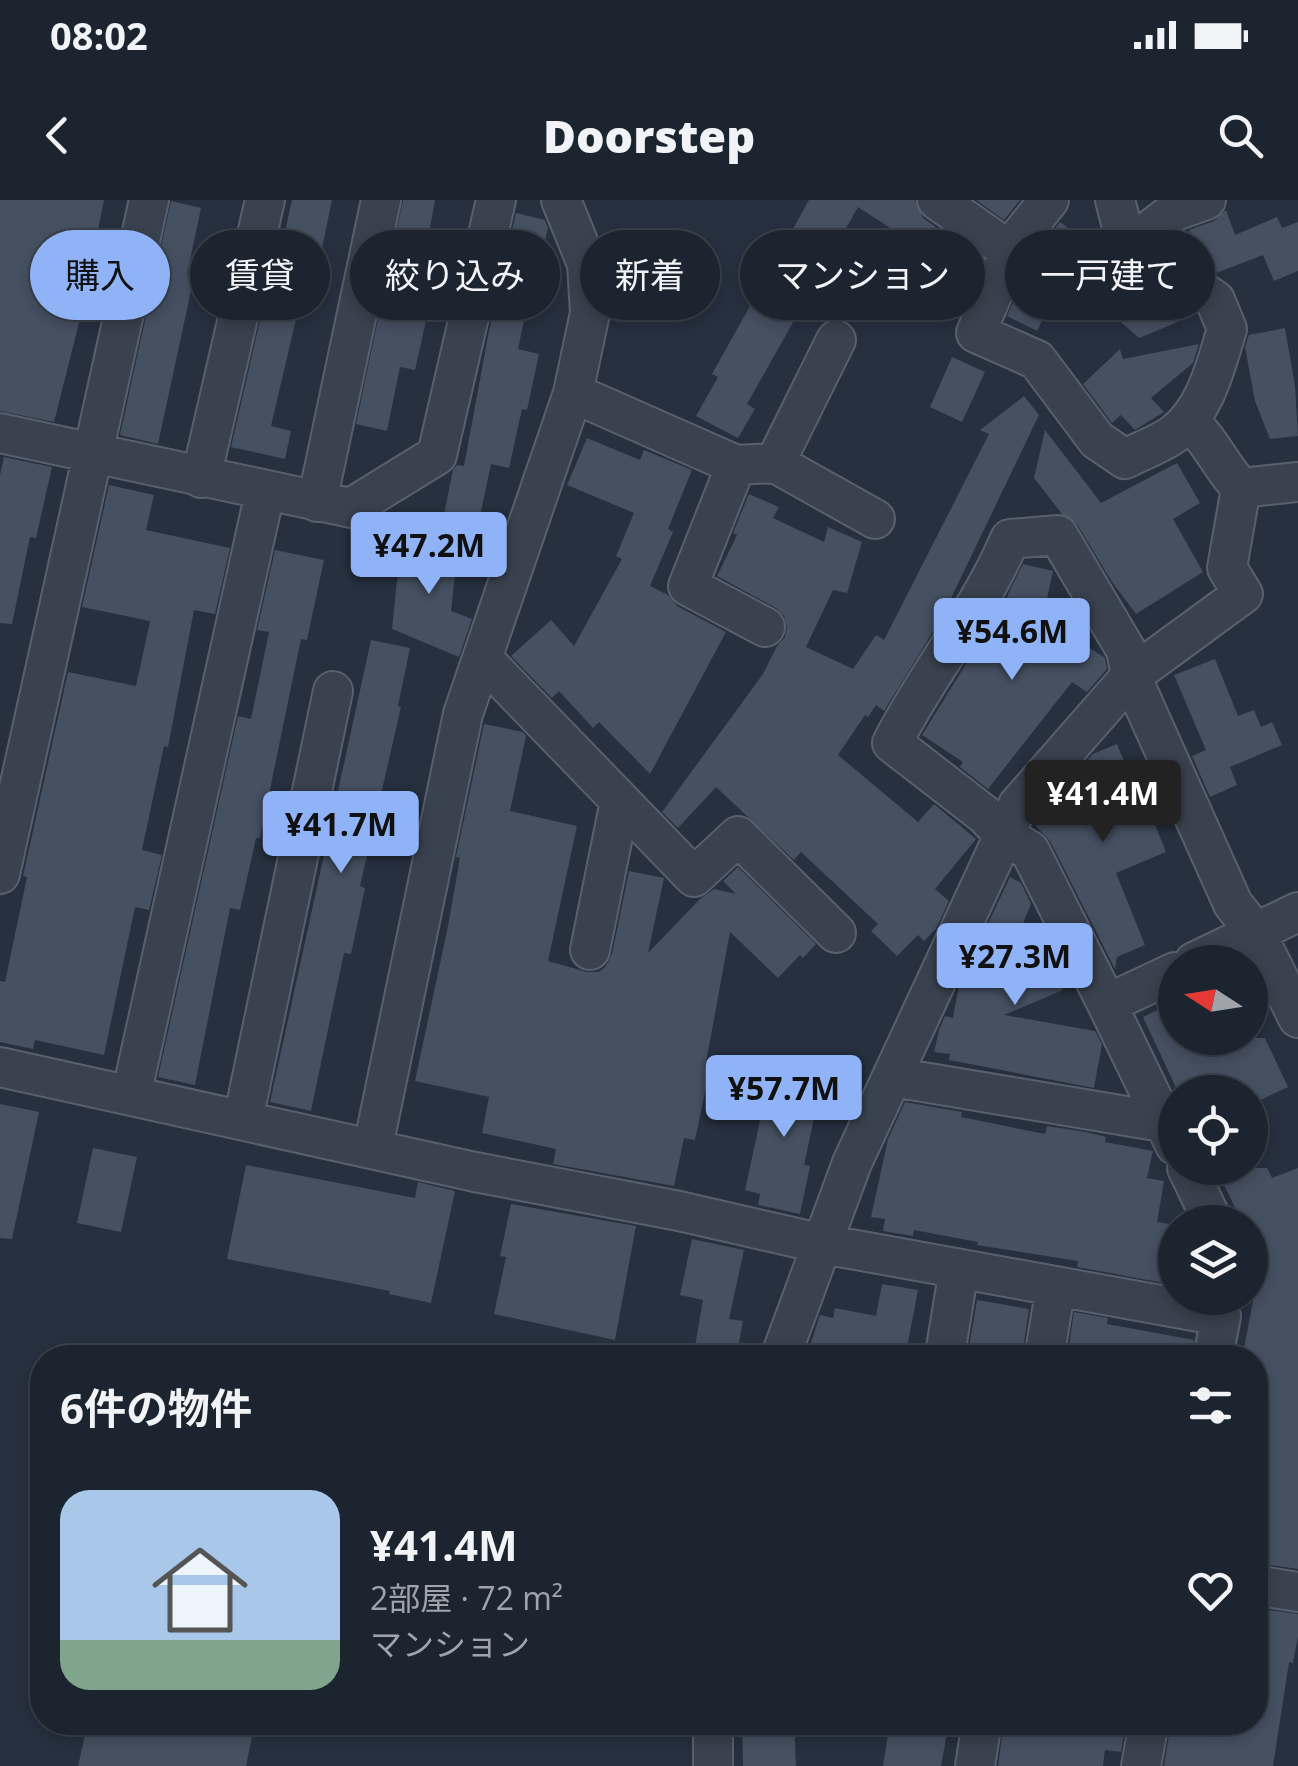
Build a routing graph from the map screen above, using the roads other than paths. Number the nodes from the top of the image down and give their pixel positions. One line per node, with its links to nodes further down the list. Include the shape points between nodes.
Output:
1 (149, 200): 20 (street)
2 (264, 200): 23 (street)
3 (380, 200): 27 (street)
4 (496, 200): 27 (street, via 438,454 351,508)
5 (562, 200): 17 (street, via 586,264 590,314)
6 (937, 200): 13 (street)
7 (1048, 200): 10 (street)
8 (1115, 200): 11 (street)
9 (1206, 200): 12 (street)
10 (1026, 230)
11 (1125, 230)
12 (1150, 230)
13 (1005, 248)
14 (1005, 263): 18 (street, via 976,333 1037,360 1097,440 1125,459)
15 (1215, 302): 18 (street, via 1226,329 1208,387)
16 (836, 340): 21 (street)
17 (573, 394): 22 (street); 30 (street)
18 (1189, 420): 25 (street)
19 (0, 433): 20 (street)
20 (91, 454): 23 (street); 35 (street)
21 (775, 462): 22 (street); 28 (street)
22 (736, 465): 29 (street, via 688,586)
23 (201, 478): 26 (street)
24 (1298, 482): 25 (street)
25 (1241, 488): 31 (street, via 1227,568 1243,594)
26 (265, 492): 27 (street); 46 (street)
27 (317, 502)
28 (876, 519)
29 (765, 628)
30 (482, 658): 33 (street); 50 (street, via 462,714)
31 (1131, 676): 34 (street, via 1018,805); 34 (street, via 1126,650 1058,535 1010,539 969,620 892,743); 38 (street, via 1233,904)
32 (333, 691): 48 (street)
33 (620, 801): 37 (street, via 694,877 738,836); 40 (street)
34 (1004, 834): 42 (street, via 1030,851); 45 (street)
35 (0, 874)
36 (1298, 912): 38 (street)
37 (836, 932)
38 (1256, 933): 39 (street); 43 (street)
39 (1230, 945)
40 (590, 950)
41 (1158, 980): 42 (street)
42 (1108, 1004): 47 (street)
43 (1298, 1018)
44 (0, 1067): 46 (street)
45 (893, 1077): 49 (street); 51 (street)
46 (131, 1096): 48 (street)
47 (1158, 1111)
48 (243, 1120): 50 (street)
49 (1158, 1132)
50 (373, 1148): 51 (street)
51 (823, 1244): 52 (street); 56 (street)
52 (959, 1269): 53 (street); 57 (street)
53 (1056, 1286): 54 (street); 58 (street)
54 (1158, 1299)
55 (1221, 1315): 59 (street)
56 (785, 1345)
57 (946, 1345)
58 (1046, 1345)
59 (1216, 1345)
60 (1268, 1587): 61 (street)
61 (1298, 1592)
62 (713, 1735): 65 (street)
63 (980, 1735): 66 (street)
64 (1146, 1735): 67 (street)
65 (713, 1766)
66 (975, 1766)
67 (1141, 1766)

